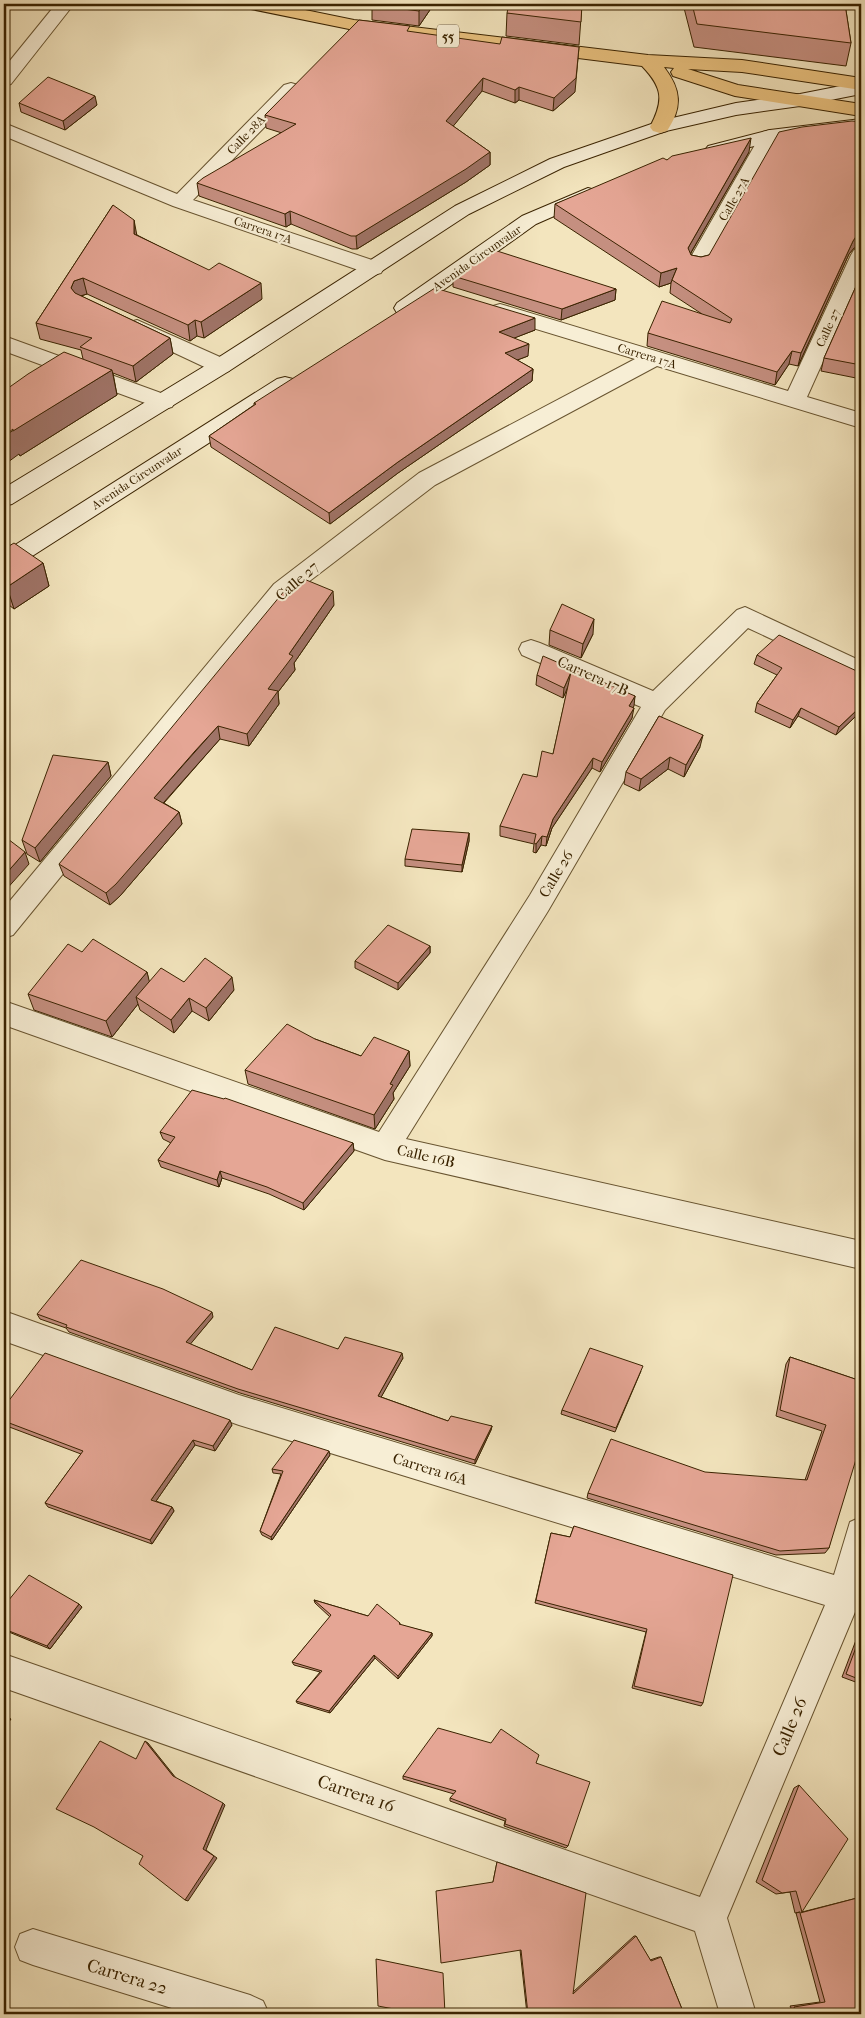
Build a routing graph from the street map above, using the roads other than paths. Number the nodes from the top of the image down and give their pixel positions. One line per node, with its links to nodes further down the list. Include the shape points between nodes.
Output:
1 (65, 4): 7 (street)
2 (251, 4): 3 (highway, 55)
3 (354, 24): 4 (street); 5 (highway, 55)
4 (340, 39)
5 (648, 61): 8 (highway, 55, via 742,66); 10 (highway, 55, via 735,90); 13 (highway, via 662,76 670,93 669,111)
6 (305, 74): 18 (street, Calle 28A)
7 (4, 80)
8 (861, 84)
9 (861, 88): 10 (street)
10 (800, 100): 11 (highway, 55); 13 (street, via 736,109)
11 (861, 110)
12 (861, 125): 15 (street)
13 (660, 127): 21 (street, via 557,163 462,210)
14 (4, 130): 18 (street, Carrera 17A)
15 (770, 136): 16 (street); 20 (street, Calle 27A)
16 (698, 155)
17 (608, 185): 23 (street, Avenida Circunvalar, via 529,220 441,293)
18 (180, 202): 21 (street, Carrera 17A)
19 (861, 255): 29 (street, Calle 27)
20 (698, 262)
21 (374, 268): 27 (street)
22 (478, 304): 26 (street, Carrera 17A)
23 (390, 317)
24 (122, 320): 27 (street)
25 (4, 343): 30 (street)
26 (655, 358): 29 (street, Carrera 17A); 37 (street, Calle 27, via 426,479 282,590)
27 (221, 366): 30 (street)
28 (306, 370): 33 (street, Avenida Circunvalar)
29 (794, 401): 31 (street, Carrera 17A)
30 (164, 402): 32 (street)
31 (861, 421)
32 (4, 498)
33 (4, 563)
34 (531, 649): 36 (street, Carrera 17B)
35 (861, 672): 36 (street, Calle 26, via 745,616)
36 (656, 703): 39 (street, Calle 26, via 544,895)
37 (4, 927)
38 (4, 1013): 39 (street, Calle 16B)
39 (385, 1147): 40 (street, Calle 16B)
40 (861, 1255)
41 (4, 1326): 43 (street, Carrera 16A, via 239,1410)
42 (861, 1534): 43 (street, Calle 26)
43 (853, 1596): 45 (street, Calle 26)
44 (4, 1670): 45 (street, Carrera 16)
45 (709, 1918): 48 (street)
46 (33, 1947): 47 (street, Carrera 22)
47 (250, 2014)
48 (738, 2014)

